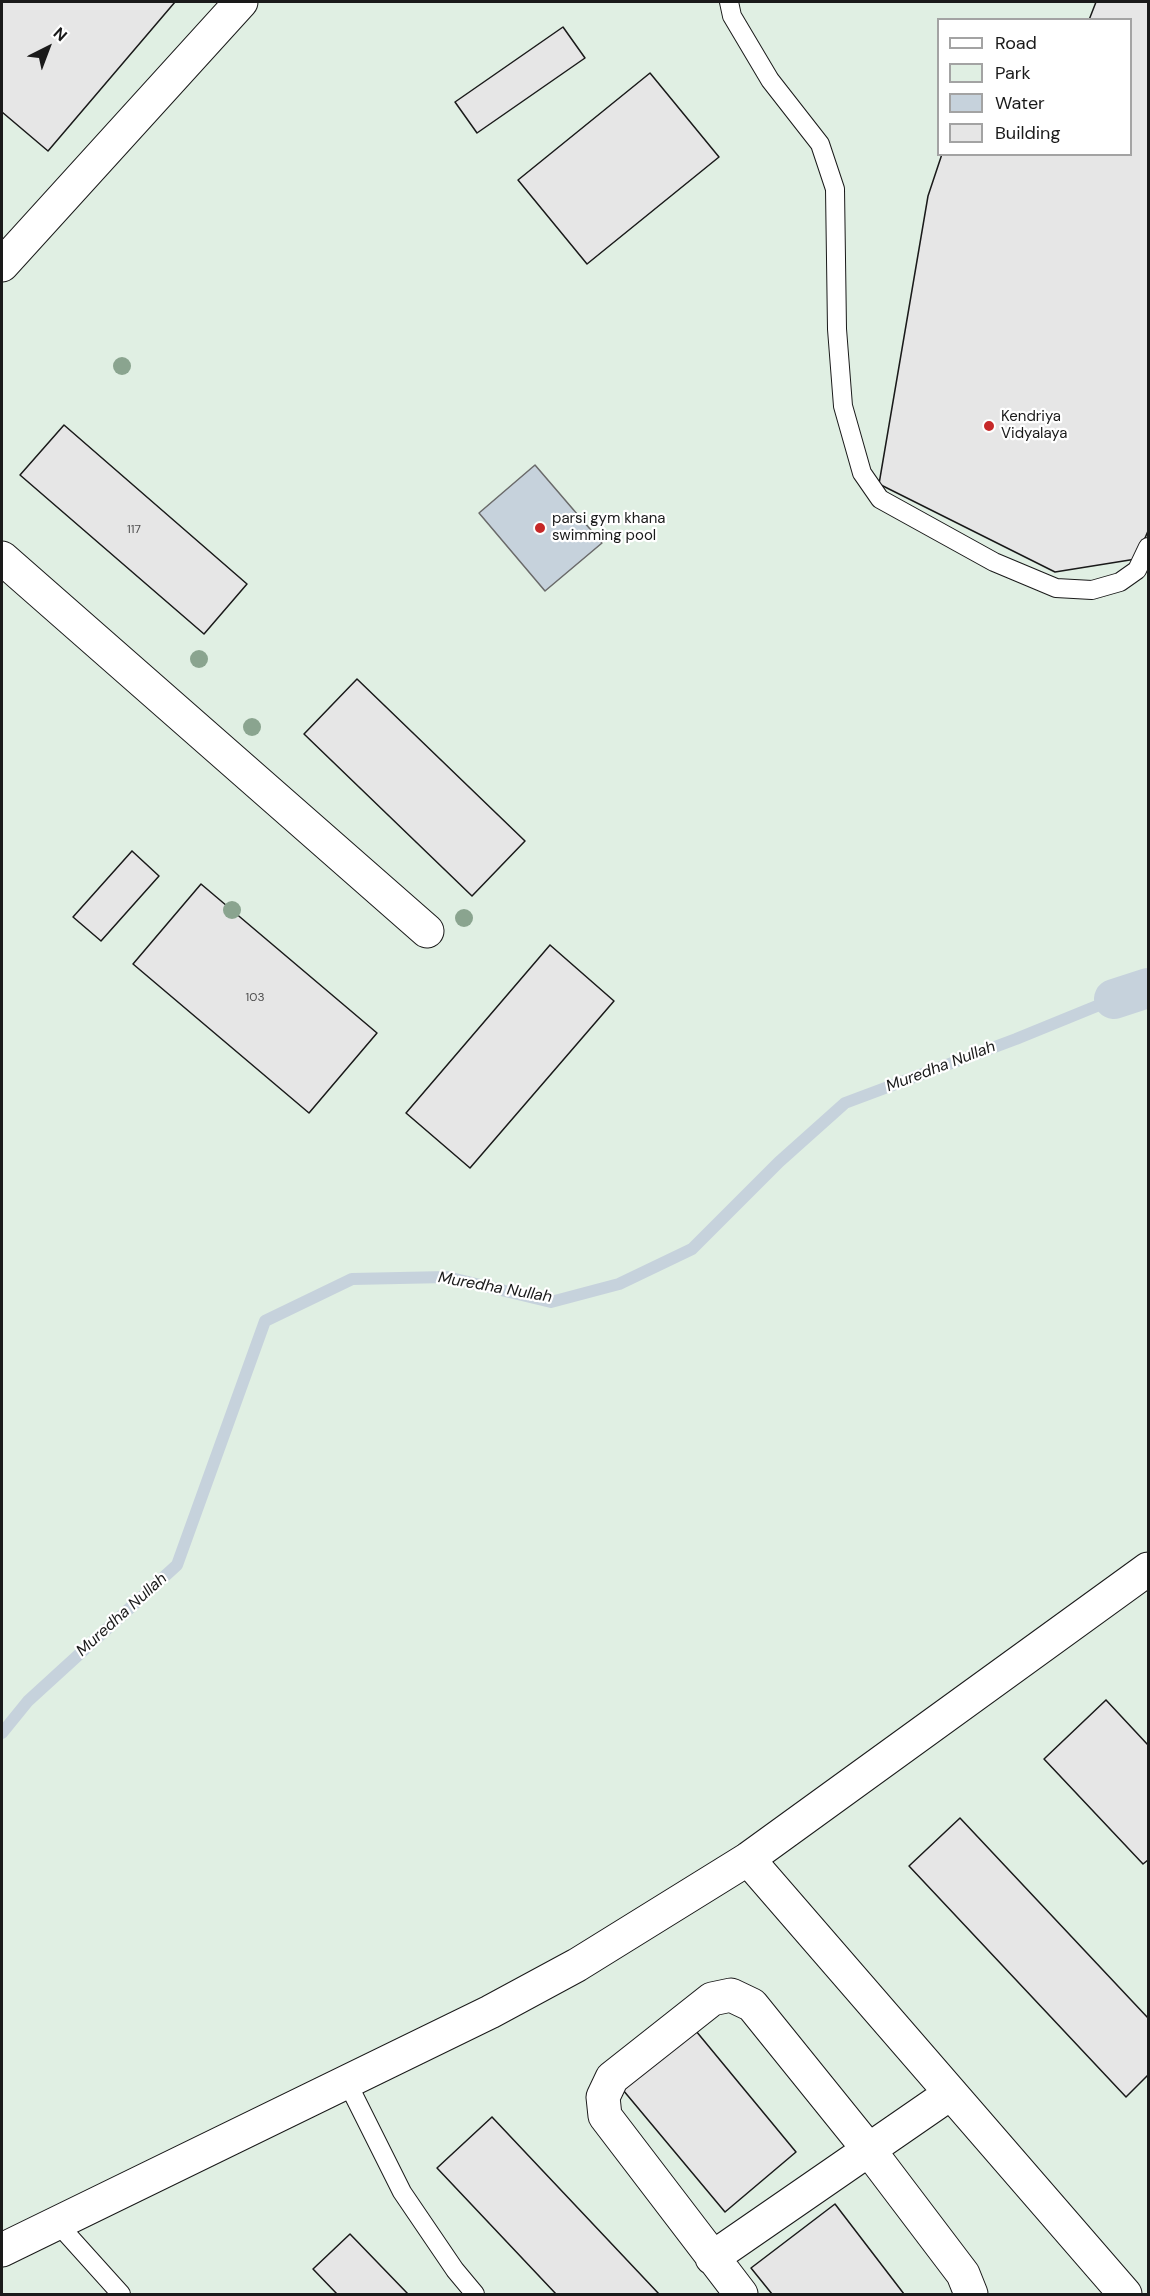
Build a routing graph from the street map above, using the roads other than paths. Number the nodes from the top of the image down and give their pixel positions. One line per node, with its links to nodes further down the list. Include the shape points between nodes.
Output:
1 (240, 2): 3 (street)
2 (729, 2): 4 (lane, via 732,16 770,80 819,144 835,189 837,329 843,406 862,473 880,499 994,562 1056,588 1092,590 1120,582 1137,570)
3 (2, 266)
4 (1149, 547)
5 (2, 558): 6 (street)
6 (427, 931)
7 (1149, 1569): 8 (street)
8 (748, 1859): 9 (street, via 577,1965 490,2012); 10 (street)
9 (346, 2080): 12 (street); 16 (lane, via 402,2192)
10 (951, 2093): 11 (street); 19 (street)
11 (868, 2150): 14 (street); 14 (street, via 752,2005 731,1995 712,1999 612,2078 603,2097 605,2116); 18 (street, via 963,2274)
12 (57, 2223): 13 (street); 15 (lane)
13 (2, 2250)
14 (712, 2258): 17 (street)
15 (121, 2295)
16 (475, 2295)
17 (741, 2295)
18 (971, 2295)
19 (1125, 2295)

